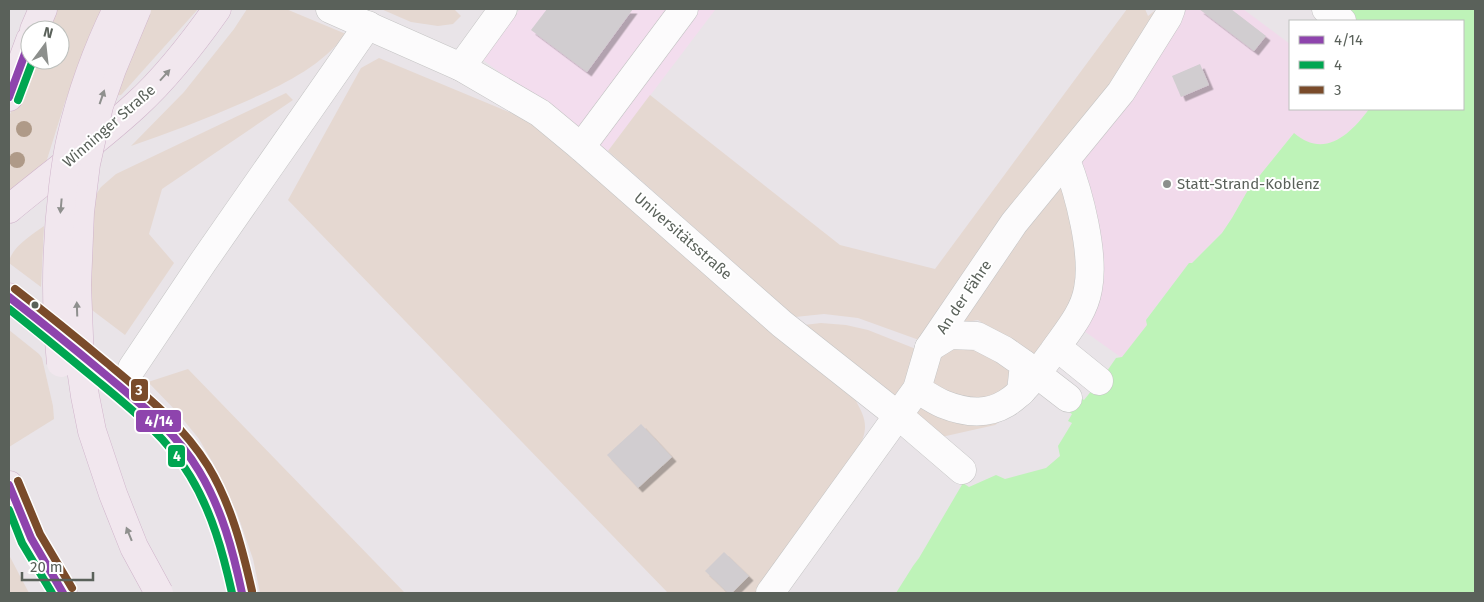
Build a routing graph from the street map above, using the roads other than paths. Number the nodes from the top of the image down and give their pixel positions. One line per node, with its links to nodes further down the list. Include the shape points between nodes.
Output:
1 (117, 9): 29 (main road, one-way to 29, bridge, via 95,59 70,140 57,255 58,303 61,360 72,429 95,501)
2 (137, 9): 30 (main road, one-way to 2, bridge, via 130,538 92,431 80,362 76,286 86,164 99,106)
3 (217, 9): 16 (main road, Winninger Straße, one-way to 3, via 137,104 184,54)
4 (330, 9): 10 (street, Universitätsstraße)
5 (503, 9): 12 (street)
6 (684, 9): 14 (street)
7 (1171, 9): 15 (street, An der Fähre, via 1121,92)
8 (1326, 9): 9 (street)
9 (1341, 20)
10 (368, 25): 12 (street, Universitätsstraße); 20 (street)
11 (20, 67): 13 (main road)
12 (461, 67): 14 (street, Universitätsstraße, via 540,113)
13 (9, 97)
14 (581, 147): 25 (street, Universitätsstraße, via 782,324)
15 (1066, 160): 18 (street, via 1080,205 1090,271 1088,291 1079,316); 19 (street, An der Fähre, via 1014,223)
16 (9, 209)
17 (9, 297): 31 (main road, via 140,402 186,451 215,502 234,557)
18 (1057, 347): 21 (street); 22 (street)
19 (929, 348): 21 (street, via 950,335 977,336 1004,350); 23 (street, An der Fähre)
20 (132, 368)
21 (1027, 376): 23 (street, via 1012,400 996,409 978,412 959,410); 24 (street)
22 (1100, 381)
23 (917, 389): 25 (street, An der Fähre)
24 (1068, 398)
25 (897, 416): 26 (street, Universitätsstraße); 32 (street, An der Fähre)
26 (962, 470)
27 (9, 486): 28 (main road, via 31,538)
28 (63, 593)
29 (138, 593)
30 (159, 593)
31 (242, 593)
32 (770, 593)

